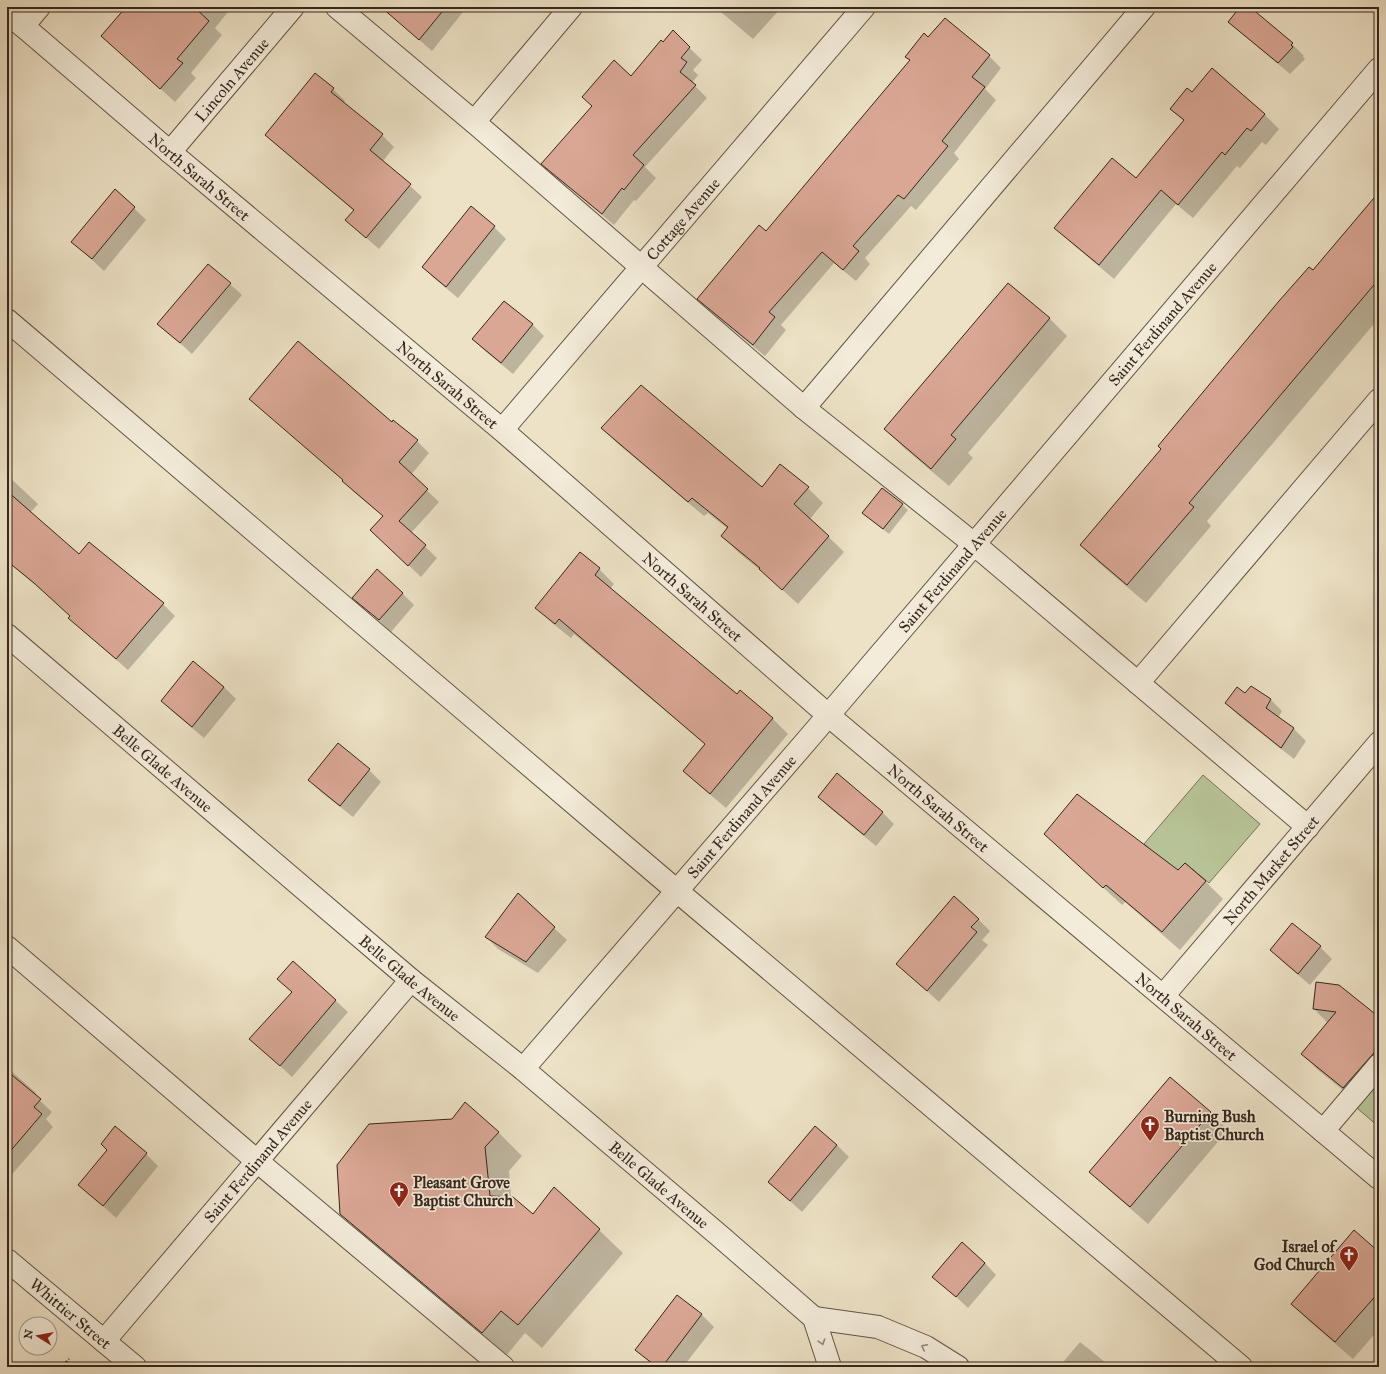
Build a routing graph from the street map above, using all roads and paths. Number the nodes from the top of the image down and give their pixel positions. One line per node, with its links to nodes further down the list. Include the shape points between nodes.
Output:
1 (39, 7): 7 (street)
2 (293, 7): 10 (street, Lincoln Avenue)
3 (337, 7): 9 (street)
4 (571, 7): 9 (street)
5 (864, 7): 11 (street, Cottage Avenue)
6 (1144, 7): 14 (street)
7 (15, 20): 10 (street, North Sarah Street)
8 (1379, 69): 16 (street, Saint Ferdinand Avenue)
9 (474, 122): 11 (street)
10 (170, 152): 15 (street, North Sarah Street)
11 (642, 267): 14 (street); 15 (street, Cottage Avenue)
12 (7, 320): 22 (street)
13 (1379, 400): 18 (street)
14 (804, 408): 16 (street)
15 (502, 430): 19 (street, North Sarah Street)
16 (974, 544): 18 (street); 19 (street, Saint Ferdinand Avenue)
17 (7, 636): 24 (street, Belle Glade Avenue)
18 (1138, 683): 21 (street)
19 (828, 715): 22 (street, Saint Ferdinand Avenue); 25 (street, North Sarah Street)
20 (1379, 743): 21 (street, North Market Street)
21 (1308, 826): 25 (street, North Market Street)
22 (677, 891): 27 (street, Saint Ferdinand Avenue); 40 (street)
23 (7, 947): 29 (street)
24 (411, 980): 27 (street, Belle Glade Avenue); 29 (street, Saint Ferdinand Avenue)
25 (1163, 996): 28 (street, North Sarah Street)
26 (1379, 1065): 28 (street)
27 (522, 1069): 32 (street, Belle Glade Avenue)
28 (1323, 1131): 30 (street, North Sarah Street)
29 (257, 1161): 33 (street, Saint Ferdinand Avenue); 37 (street)
30 (1379, 1178)
31 (7, 1260): 33 (street, Whittier Street)
32 (814, 1318): 38 (street, one-way to 38); 39 (street, one-way to 32, via 926,1347 878,1327)
33 (104, 1341): 36 (street, Whittier Street)
34 (69, 1359): 35 (path)
35 (62, 1367)
36 (135, 1367)
37 (503, 1367)
38 (830, 1367)
39 (958, 1367)
40 (1241, 1367)

